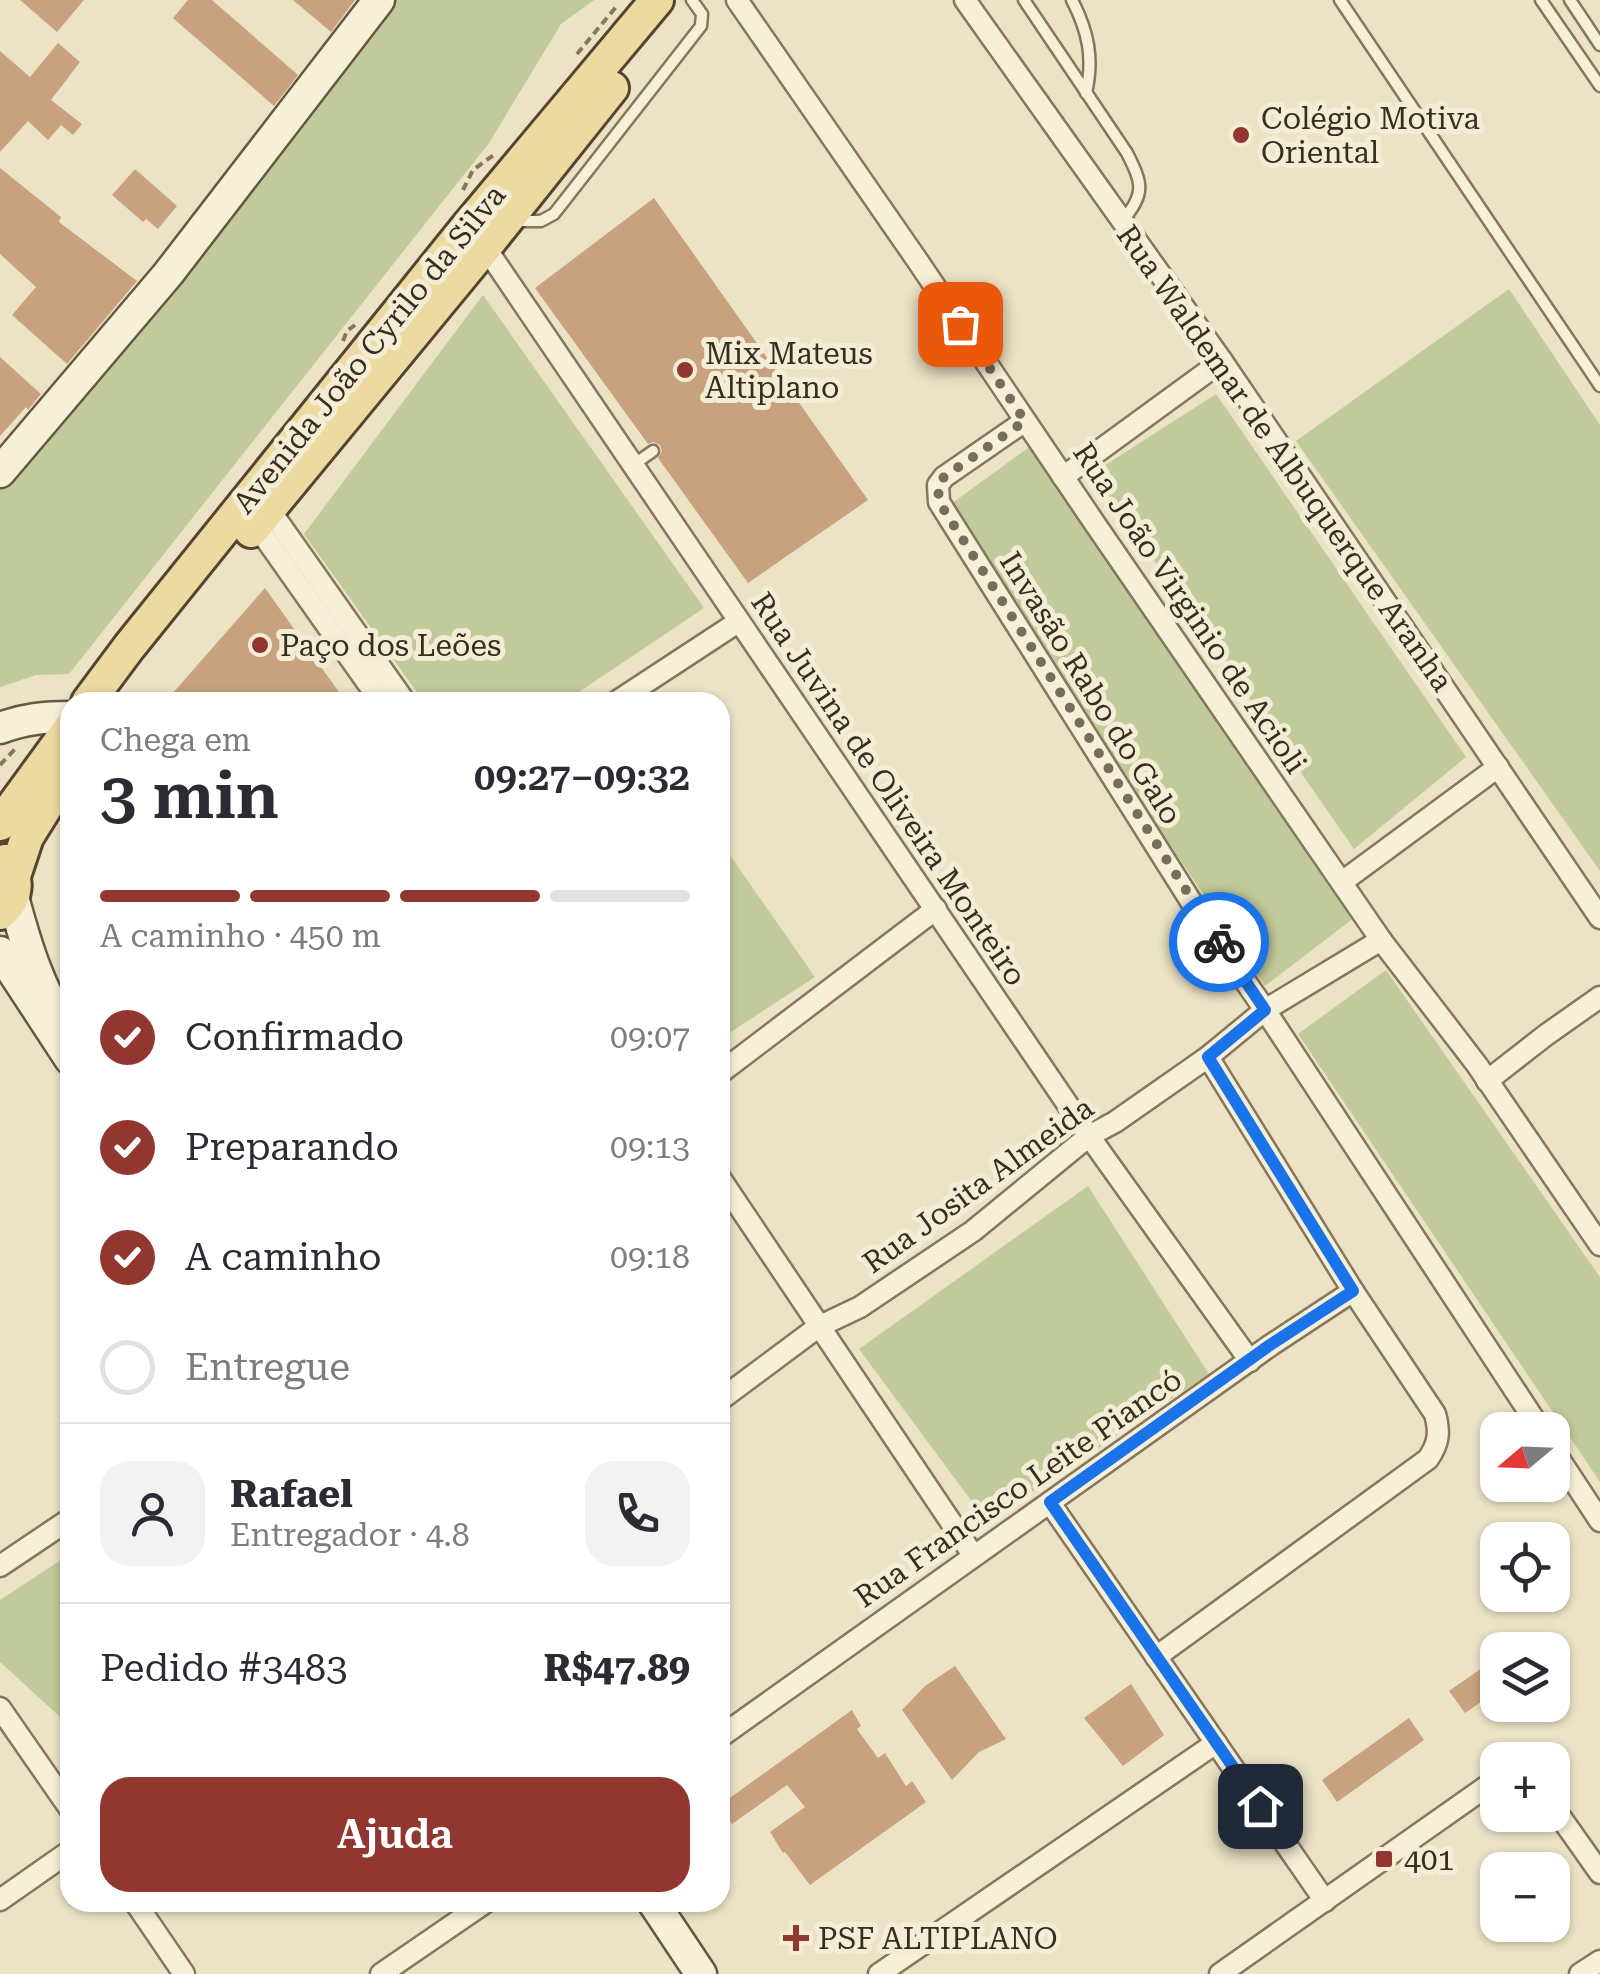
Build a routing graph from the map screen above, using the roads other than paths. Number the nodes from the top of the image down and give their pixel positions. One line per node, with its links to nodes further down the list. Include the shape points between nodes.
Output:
1 (379, 0): 23 (main road, via 168,274)
2 (656, 0): 27 (main road, Avenida João Cyrilo da Silva)
3 (680, 0): 16 (main road, Avenida João Cyrilo da Silva)
4 (692, 0): 16 (lane, via 701,26 554,214)
5 (736, 0): 20 (street, Rua João Virginio de Acioli)
6 (965, 0): 15 (street, Rua Waldemar de Albuquerque Aranha)
7 (1024, 0): 14 (lane)
8 (1072, 0): 14 (lane, via 1090,46)
9 (1340, 0): 18 (lane)
10 (1541, 0): 13 (lane)
11 (1570, 0): 12 (lane)
12 (1600, 44)
13 (1600, 86)
14 (1086, 92): 15 (lane, via 1141,181)
15 (1122, 221): 17 (street, Rua Waldemar de Albuquerque Aranha)
16 (495, 234): 22 (street, Rua Juvina de Oliveira Monteiro); 25 (main road, Avenida João Cyrilo da Silva)
17 (1222, 361): 24 (street); 35 (street, Rua Waldemar de Albuquerque Aranha)
18 (1596, 373): 19 (lane)
19 (1600, 386)
20 (1025, 421): 24 (street, Rua João Virginio de Acioli); 45 (street, Invasão Rabo do Galo, via 944,477 939,502)
21 (653, 451): 22 (lane)
22 (632, 466): 26 (street, Rua Juvina de Oliveira Monteiro)
23 (0, 472)
24 (1063, 477): 38 (street, Rua João Virginio de Acioli)
25 (262, 517): 28 (main road, Avenida João Cyrilo da Silva); 29 (street); 30 (street)
26 (738, 622): 31 (street); 40 (street, Rua Juvina de Oliveira Monteiro)
27 (95, 692)
28 (122, 692)
29 (375, 692)
30 (397, 692)
31 (631, 692)
32 (60, 717): 33 (main road)
33 (0, 728)
34 (60, 742): 37 (main road)
35 (1498, 767): 38 (street); 41 (street, Rua Waldemar de Albuquerque Aranha)
36 (60, 784): 39 (main road)
37 (0, 824)
38 (1342, 882): 42 (street, Rua João Virginio de Acioli)
39 (7, 886): 46 (main road, via 33,964)
40 (936, 909): 49 (street); 51 (street, Rua Juvina de Oliveira Monteiro)
41 (1600, 918)
42 (1381, 940): 45 (street, Rua Josita Almeida); 50 (street, Rua João Virginio de Acioli)
43 (0, 952): 47 (main road)
44 (1600, 997): 50 (street)
45 (1265, 1010): 48 (street, Rua Josita Almeida); 58 (street, Invasão Rabo do Galo)
46 (60, 1017)
47 (60, 1044)
48 (1208, 1057): 51 (street, Rua Josita Almeida); 54 (street)
49 (730, 1065)
50 (1487, 1081): 53 (street, Rua João Virginio de Acioli)
51 (1088, 1136): 55 (street, Rua Josita Almeida, via 972,1231 860,1306); 56 (street, Rua Juvina de Oliveira Monteiro)
52 (730, 1191): 55 (street)
53 (1600, 1245)
54 (1353, 1291): 56 (street, Rua Francisco Leite Piancó); 65 (street, via 1435,1414 1436,1448)
55 (818, 1326): 57 (street, Rua Josita Almeida); 63 (street)
56 (1250, 1361): 60 (street, Rua Francisco Leite Piancó)
57 (730, 1392)
58 (1529, 1412)
59 (1570, 1475): 61 (street)
60 (1050, 1502): 63 (street, Rua Francisco Leite Piancó); 65 (street)
61 (1600, 1520)
62 (60, 1527): 64 (street)
63 (973, 1555): 67 (street, Rua Francisco Leite Piancó)
64 (0, 1566)
65 (1156, 1657): 68 (street)
66 (0, 1708): 70 (street)
67 (730, 1730)
68 (1216, 1743): 75 (street); 85 (street)
69 (1480, 1791): 75 (street)
70 (60, 1795)
71 (1570, 1830): 73 (street)
72 (60, 1858): 74 (street)
73 (1600, 1873)
74 (0, 1900)
75 (1325, 1900): 86 (street)
76 (141, 1912): 81 (street)
77 (472, 1912): 82 (street)
78 (660, 1912): 83 (main road)
79 (684, 1912): 84 (main road)
80 (1600, 1961): 87 (street)
81 (184, 1974)
82 (382, 1974)
83 (701, 1974)
84 (722, 1974)
85 (879, 1974)
86 (1220, 1974)
87 (1580, 1974)

